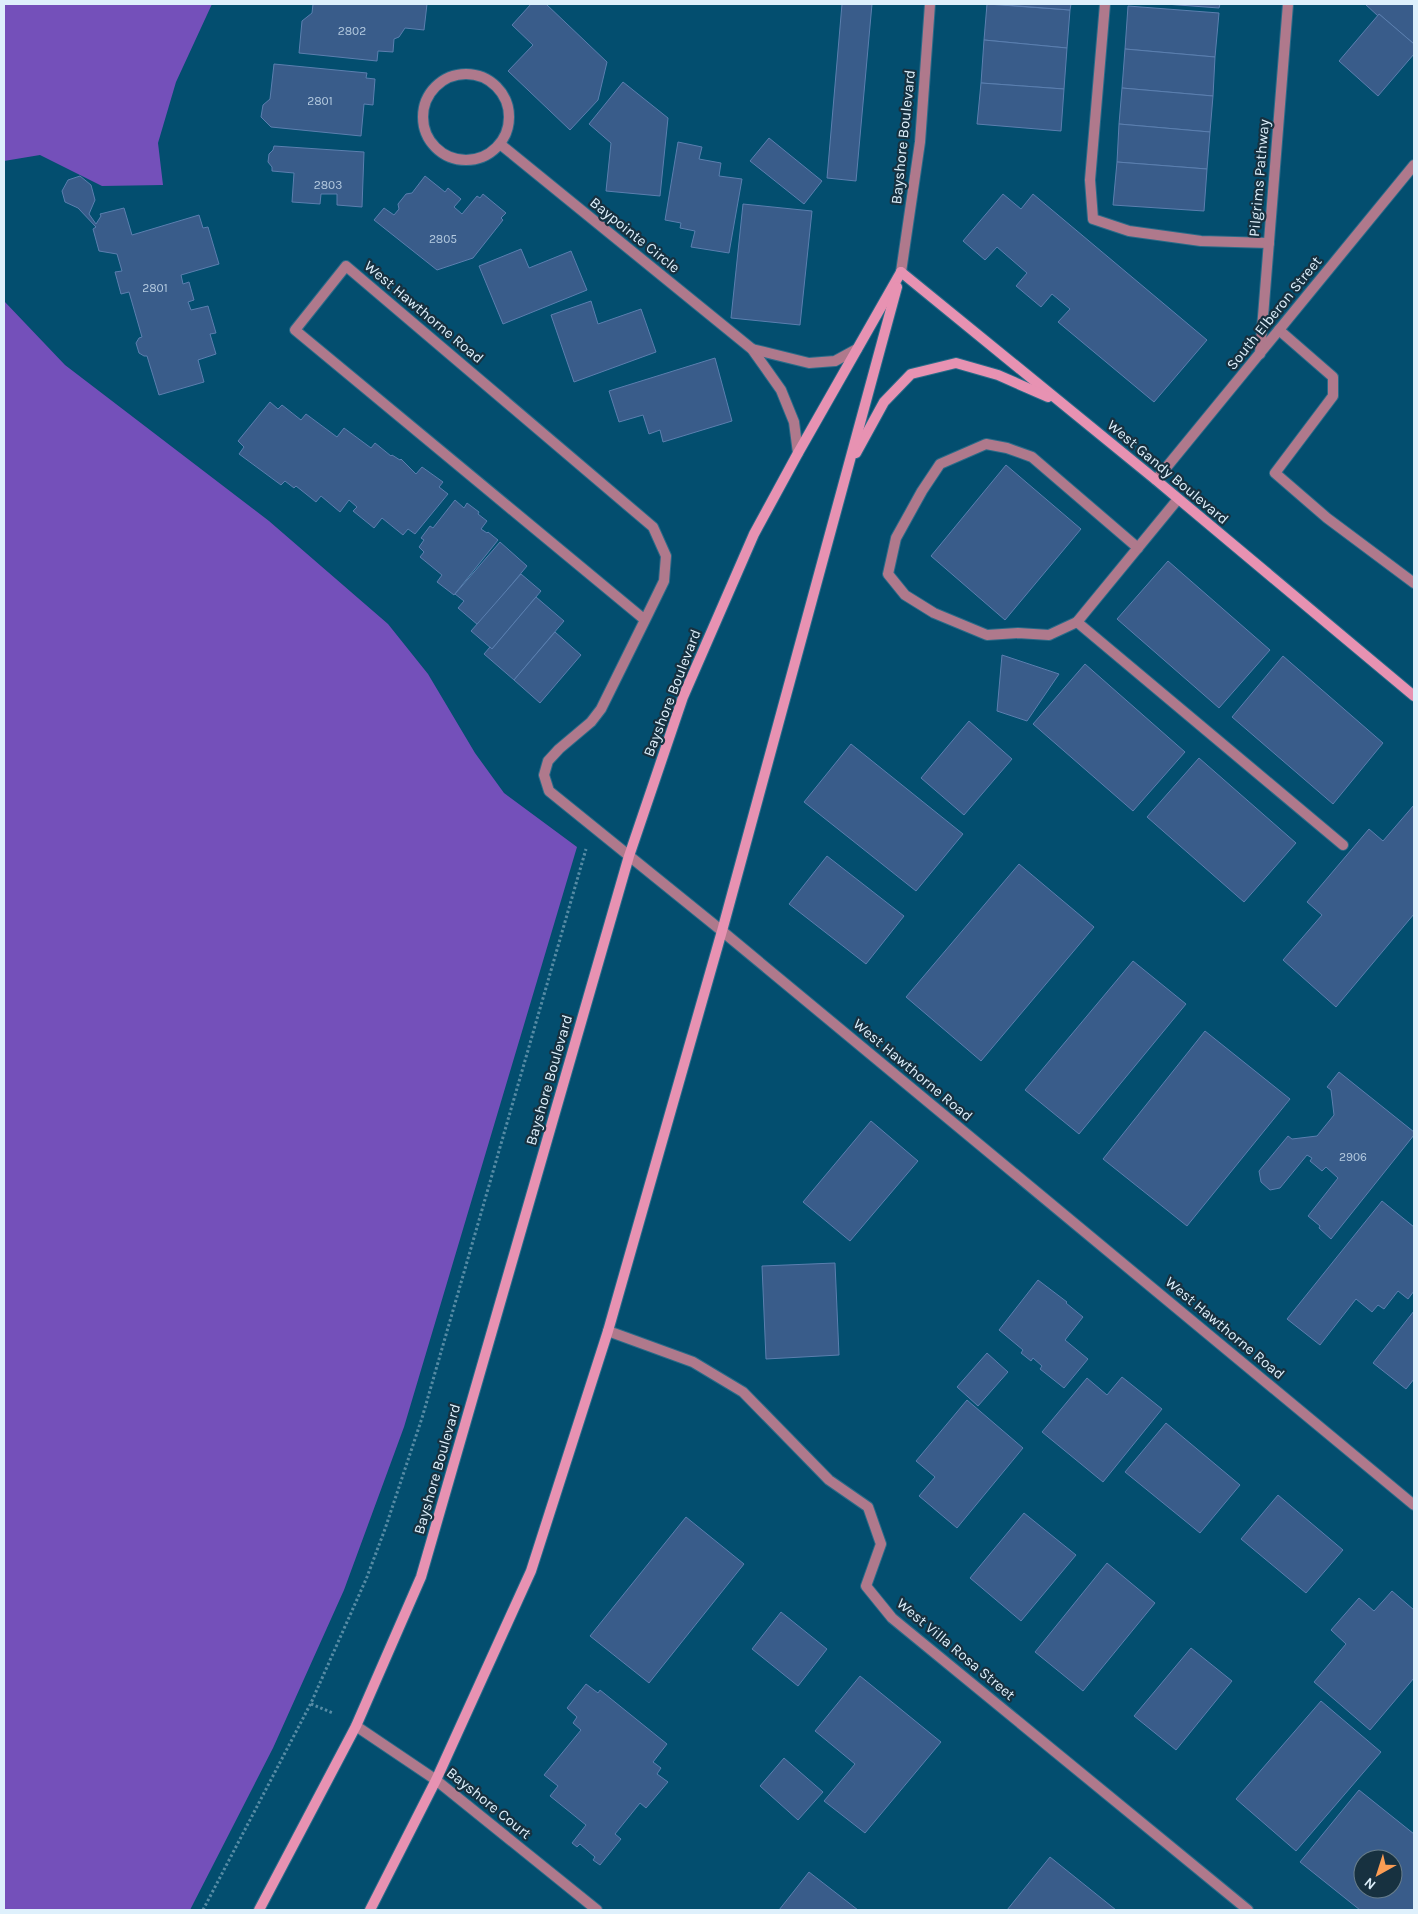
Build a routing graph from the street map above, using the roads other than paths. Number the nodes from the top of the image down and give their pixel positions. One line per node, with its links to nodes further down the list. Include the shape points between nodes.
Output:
1 (930, 4): 7 (street, Bayshore Boulevard, via 920,142)
2 (1105, 4): 6 (street, via 1090,180 1093,219 1129,231 1202,241)
3 (1288, 4): 6 (street, Pilgrims Pathway)
4 (500, 144): 4 (street, via 510,116 507,101 499,88 473,73 444,79 432,89 422,114 429,140 438,150 450,157 477,159); 9 (street, Baypointe Circle)
5 (1414, 165): 8 (street, South Elberon Street)
6 (1269, 243): 11 (street, Pilgrims Pathway)
7 (901, 272): 10 (main road, Bayshore Boulevard); 12 (main road, West Gandy Boulevard); 14 (main road, Bayshore Boulevard)
8 (1279, 330): 11 (street, South Elberon Street); 18 (street, via 1333,377 1333,396 1275,473 1327,518)
9 (752, 349): 10 (street, Baypointe Circle, via 810,363 835,361); 13 (street, Baypointe Circle, via 781,390 794,422)
10 (857, 349): 13 (main road, Bayshore Boulevard)
11 (1260, 354): 15 (street, South Elberon Street)
12 (1061, 402): 14 (main road, via 998,375 956,364 911,374 884,402); 15 (main road, West Gandy Boulevard)
13 (798, 453): 23 (main road, Bayshore Boulevard, via 754,534 683,697)
14 (848, 467): 24 (main road, Bayshore Boulevard)
15 (1156, 480): 16 (main road, West Gandy Boulevard)
16 (1178, 499): 17 (street); 21 (main road, West Gandy Boulevard)
17 (1138, 548): 20 (street); 20 (street, via 1032,457 986,444 940,464 896,538 888,574 905,595 934,613 987,635 1049,635)
18 (1414, 583)
19 (645, 620): 19 (street, West Hawthorne Road, via 664,581 666,556 653,527 346,266 295,330); 23 (street, West Hawthorne Road, via 602,709 558,749 548,761 544,775 549,790)
20 (1077, 622): 22 (street)
21 (1414, 696)
22 (1343, 845)
23 (629, 856): 24 (street, West Hawthorne Road); 27 (main road, Bayshore Boulevard, via 421,1577)
24 (722, 931): 25 (main road, Bayshore Boulevard); 26 (street, West Hawthorne Road)
25 (608, 1331): 28 (main road, Bayshore Boulevard, via 531,1571); 32 (street, West Villa Rosa Street, via 692,1362 743,1392 829,1480 868,1507 881,1544 866,1586 892,1618)
26 (1414, 1505)
27 (356, 1726): 28 (street, Bayshore Court); 29 (main road, Bayshore Boulevard)
28 (436, 1780): 30 (main road, Bayshore Boulevard); 31 (street, Bayshore Court)
29 (259, 1910)
30 (370, 1910)
31 (597, 1910)
32 (1248, 1910)

